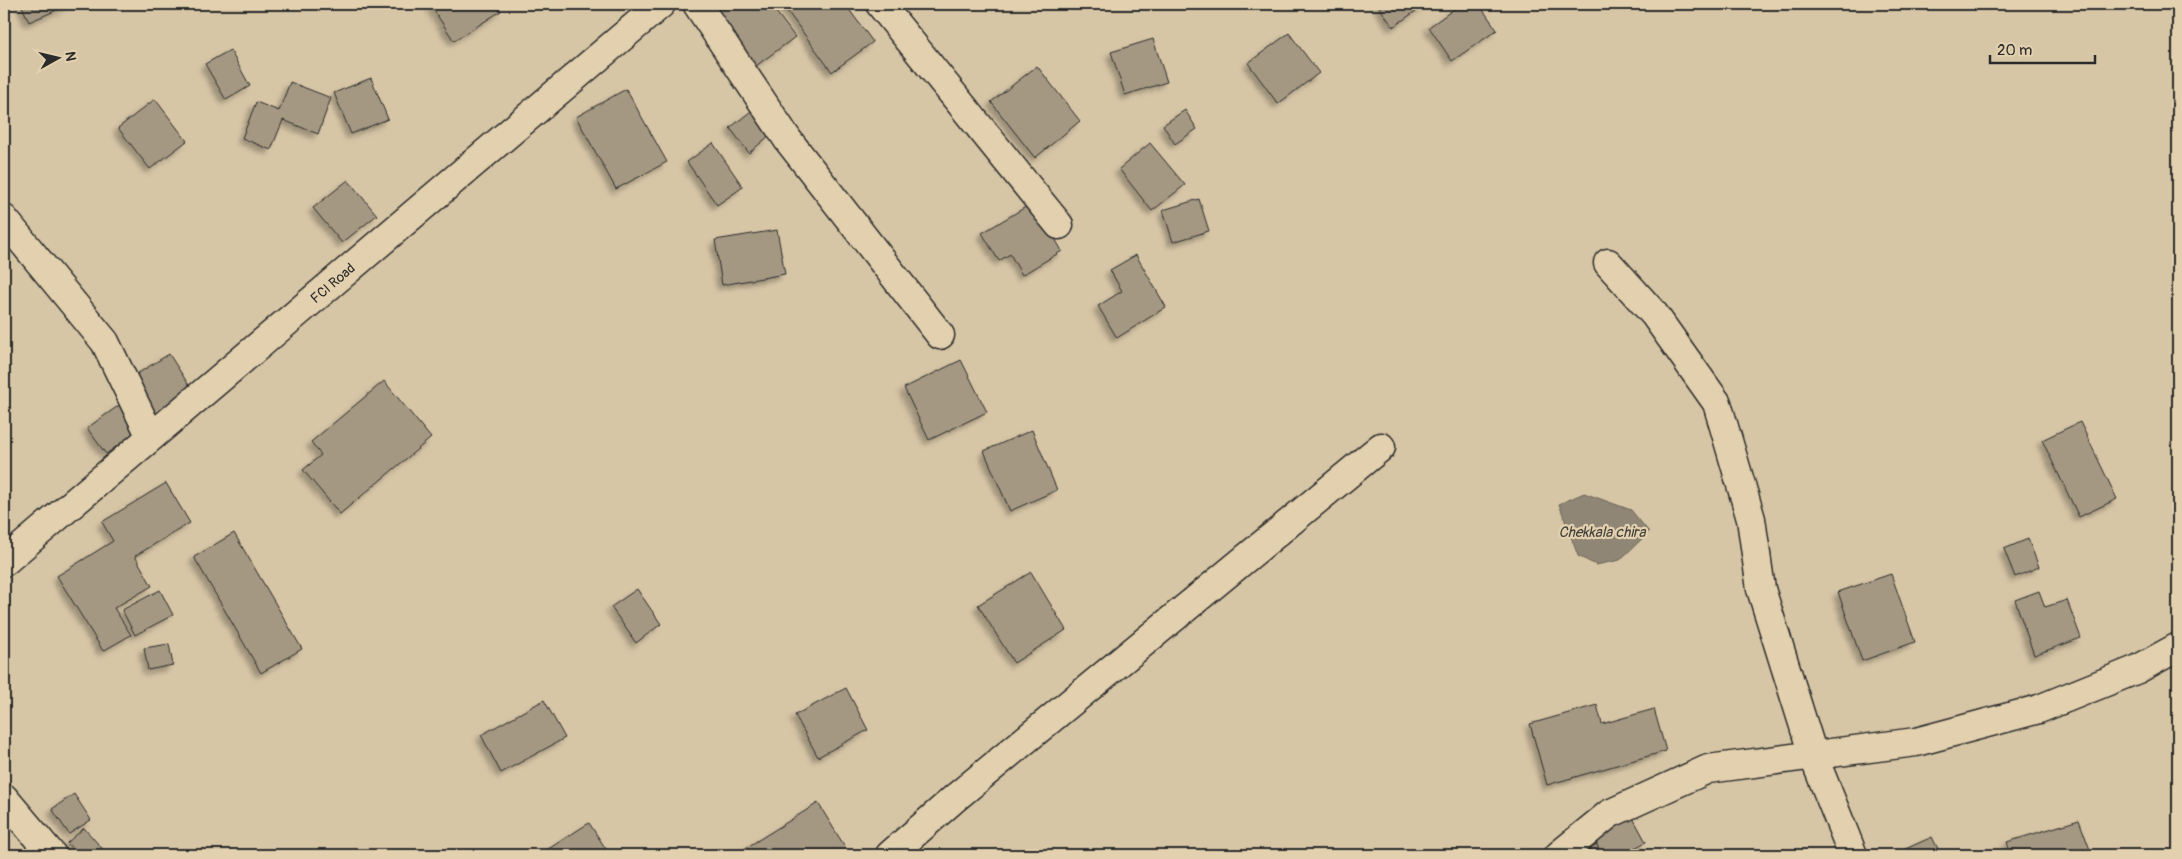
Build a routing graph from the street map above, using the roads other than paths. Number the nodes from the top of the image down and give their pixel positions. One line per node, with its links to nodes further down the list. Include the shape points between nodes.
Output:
1 (661, 4): 8 (street, FCI Road)
2 (697, 4): 7 (street, via 788,140)
3 (880, 4): 5 (street)
4 (4, 219): 8 (street, via 105,342)
5 (1059, 225)
6 (1608, 263): 12 (street, via 1654,314 1717,403 1751,519 1760,589)
7 (940, 335)
8 (151, 437): 10 (street, FCI Road)
9 (1382, 447): 15 (street)
10 (4, 562)
11 (2178, 648): 12 (street, via 2138,669 2039,709 1916,742)
12 (1813, 755): 16 (street, via 1708,769 1608,814); 17 (street)
13 (4, 798): 14 (street)
14 (52, 855)
15 (890, 855)
16 (1559, 855)
17 (1853, 855)

